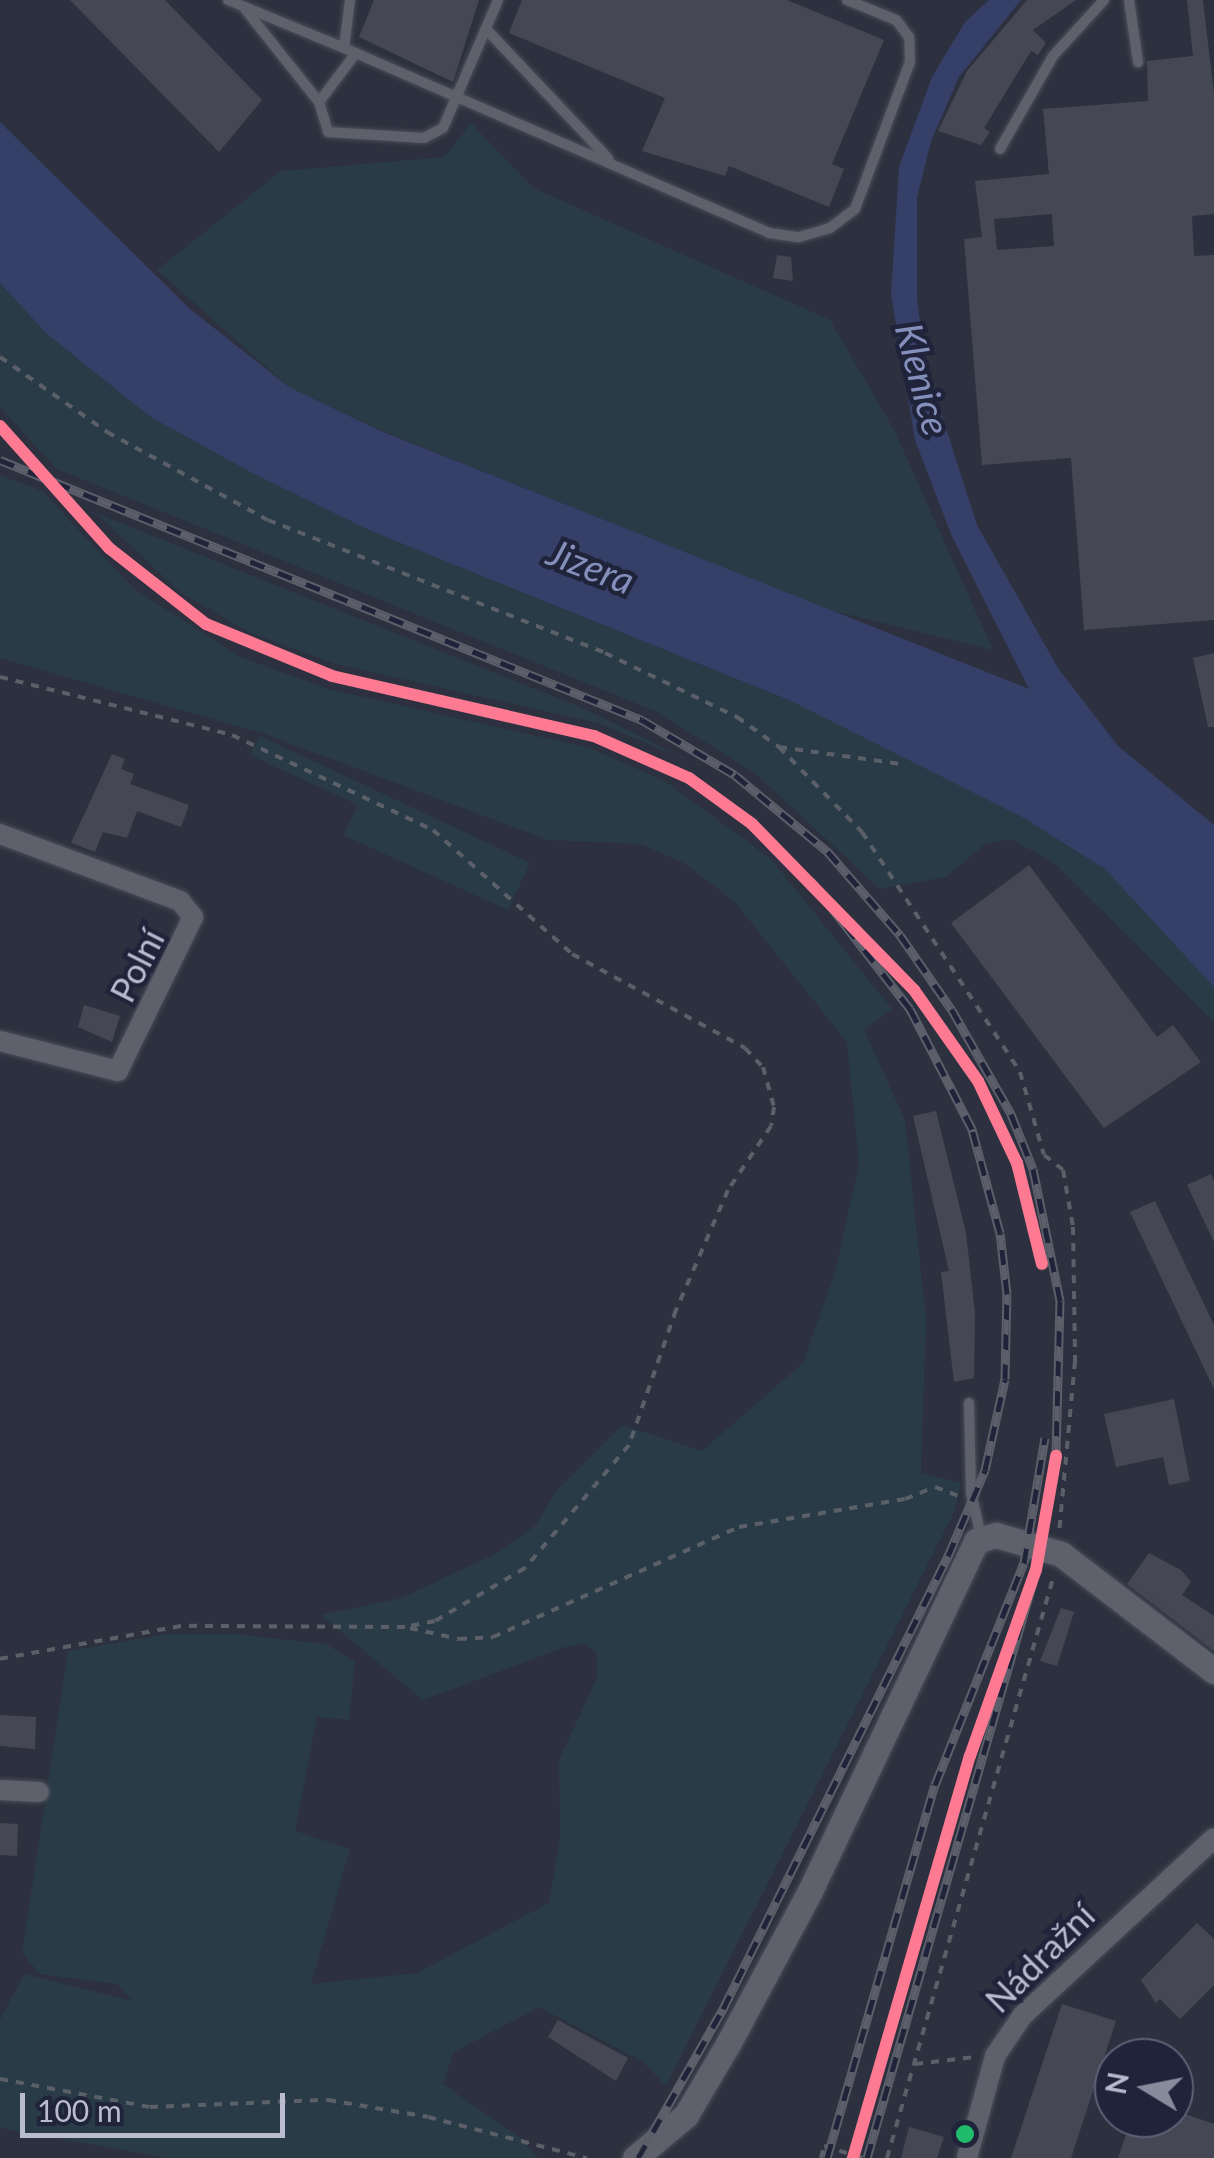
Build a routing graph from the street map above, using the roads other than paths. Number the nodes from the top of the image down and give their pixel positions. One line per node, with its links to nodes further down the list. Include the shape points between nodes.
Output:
1 (228, 0): 7 (lane)
2 (350, 0): 9 (lane)
3 (498, 0): 8 (lane)
4 (847, 0): 14 (lane, via 896,20 910,37 910,62 854,209 830,228 799,237 769,233)
5 (1104, 0): 13 (lane, via 1053,56)
6 (1129, 0): 10 (lane)
7 (244, 6): 9 (lane); 12 (lane)
8 (486, 29): 11 (lane); 14 (lane)
9 (350, 51): 11 (lane); 12 (lane)
10 (1138, 62)
11 (458, 98): 12 (lane, via 444,128 424,138 335,136); 14 (lane)
12 (318, 102)
13 (1000, 149)
14 (612, 162)
15 (0, 834): 16 (street, Polní, via 186,904 193,918 118,1071)
16 (0, 1041)
17 (968, 1403): 18 (lane, via 971,1493)
18 (981, 1537): 19 (street, via 1061,1554); 23 (street, via 728,2044 686,2114)
19 (1214, 1671)
20 (0, 1790): 21 (street)
21 (39, 1792)
22 (1214, 1838): 24 (street, Nádražní, via 1023,2015 995,2056)
23 (635, 2158)
24 (968, 2158)

